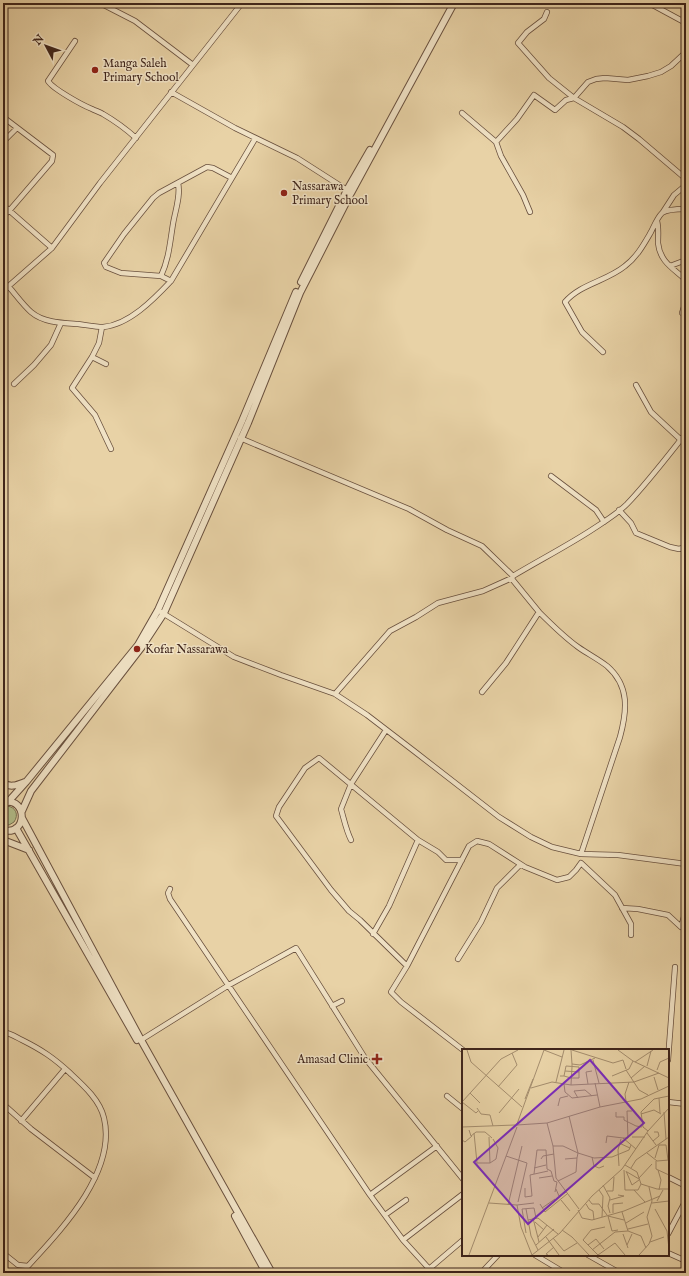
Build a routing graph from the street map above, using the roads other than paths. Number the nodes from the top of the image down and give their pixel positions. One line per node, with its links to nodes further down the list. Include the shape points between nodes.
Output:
1 (100, 3): 10 (street, via 135,21)
2 (242, 3): 10 (street)
3 (449, 3): 24 (street)
4 (454, 3): 50 (street, via 300,293)
5 (649, 3): 7 (street)
6 (547, 12): 12 (street, via 544,19 518,43 549,78)
7 (686, 23)
8 (75, 41): 16 (street, via 48,81 57,89 103,114)
9 (686, 52): 12 (street, via 671,66 648,76 628,80 605,78 588,82)
10 (193, 65): 11 (street)
11 (171, 92): 16 (street); 17 (street)
12 (574, 98): 19 (street, via 566,100 554,110 534,95); 21 (street, via 639,138)
13 (462, 113): 19 (street)
14 (3, 117): 15 (street)
15 (16, 128): 18 (street); 27 (street, via 53,155 52,161)
16 (136, 138): 32 (street)
17 (255, 139): 20 (street); 24 (street, via 297,158)
18 (3, 142)
19 (496, 142): 28 (street)
20 (232, 178): 22 (street, via 207,167); 37 (street)
21 (686, 179)
22 (178, 183): 35 (street, via 178,199 168,259); 35 (street, via 153,198 104,263 106,267 121,273)
23 (686, 185): 29 (street, via 674,195)
24 (347, 190): 50 (street, via 296,291)
25 (3, 205): 27 (street)
26 (686, 209): 29 (street)
27 (9, 211): 30 (street); 32 (street)
28 (530, 212)
29 (663, 212): 31 (street)
30 (3, 216)
31 (657, 220): 34 (street, via 660,254); 44 (street, via 640,250 626,266 577,291 565,302 582,332)
32 (52, 248): 38 (street)
33 (686, 260): 34 (street)
34 (670, 266): 36 (street)
35 (161, 276): 37 (street)
36 (686, 280)
37 (171, 281): 43 (street, via 137,313 114,325)
38 (9, 287): 39 (street); 42 (street, via 32,313)
39 (3, 291)
40 (686, 301): 41 (street)
41 (682, 313)
42 (61, 323): 43 (street); 47 (street, via 51,345)
43 (102, 327): 45 (street)
44 (603, 352)
45 (92, 357): 46 (street); 52 (street, via 72,388 95,414)
46 (106, 364)
47 (14, 384)
48 (636, 385): 51 (street, via 651,412)
49 (686, 433): 51 (street)
50 (238, 437): 57 (street, via 409,509 482,546); 58 (street)
51 (680, 440): 54 (street)
52 (111, 449)
53 (551, 476): 55 (street, via 596,510)
54 (619, 510): 55 (street); 56 (street, via 636,533 670,547)
55 (604, 522): 57 (street)
56 (686, 547)
57 (512, 577): 59 (street); 61 (street, via 483,591 438,603 390,631)
58 (161, 612): 61 (street, via 234,657); 63 (street, via 138,645); 67 (street, via 141,648 31,791)
59 (539, 612): 60 (street, via 506,663); 75 (street, via 565,637 607,666 624,694 625,718 620,738)
60 (482, 692)
61 (335, 694): 62 (street)
62 (386, 730): 65 (street); 75 (street, via 518,830 552,847)
63 (26, 782): 64 (street, via 13,786); 66 (street)
64 (3, 783)
65 (351, 784): 72 (street, via 341,809); 73 (street); 82 (street, via 319,758 305,768 278,807 276,816 331,890)
66 (4, 801): 67 (street, via 16,804)
67 (22, 811): 68 (street)
68 (22, 818): 69 (street); 91 (street)
69 (16, 828): 70 (street); 74 (street)
70 (3, 830)
71 (3, 840): 74 (street)
72 (351, 840)
73 (418, 840): 76 (street, via 446,860); 82 (street, via 389,906)
74 (28, 850): 122 (street, via 159,1078)
75 (581, 854): 77 (street, via 618,855)
76 (462, 860): 78 (street, via 469,846 477,841 489,844); 85 (street)
77 (686, 864)
78 (520, 865): 80 (street, via 557,880 569,877 581,863 616,895); 84 (street, via 497,888 481,922)
79 (170, 889): 87 (street, via 170,899)
80 (622, 908): 81 (street, via 668,915 681,927); 83 (street, via 631,924)
81 (686, 910)
82 (373, 934): 85 (street)
83 (631, 935)
84 (458, 959)
85 (406, 966): 92 (street, via 392,992 401,1002)
86 (675, 967): 93 (street)
87 (229, 986): 89 (street, via 296,948); 91 (street); 106 (street)
88 (342, 1001): 89 (street)
89 (332, 1006): 101 (street, via 364,1058)
90 (3, 1032): 94 (street, via 45,1052)
91 (142, 1040): 123 (street)
92 (462, 1049)
93 (669, 1049)
94 (65, 1068): 100 (street); 102 (street, via 93,1097 104,1118 106,1142)
95 (447, 1096): 99 (street)
96 (669, 1102): 98 (street)
97 (3, 1104): 100 (street)
98 (686, 1104)
99 (462, 1108)
100 (21, 1121): 102 (street)
101 (437, 1146): 103 (street); 106 (street)
102 (95, 1178): 115 (street, via 58,1234 28,1266 18,1265)
103 (462, 1178)
104 (669, 1178): 105 (street)
105 (686, 1186)
106 (370, 1195): 111 (street)
107 (462, 1195): 113 (street)
108 (406, 1200): 111 (street)
109 (686, 1200): 110 (street)
110 (684, 1212): 112 (street)
111 (385, 1215): 113 (street)
112 (669, 1233)
113 (403, 1240): 121 (street)
114 (462, 1241): 121 (street)
115 (3, 1253)
116 (669, 1253): 120 (street)
117 (497, 1256): 124 (street)
118 (537, 1256): 125 (street)
119 (590, 1256): 126 (street)
120 (686, 1261)
121 (431, 1271)
122 (266, 1273)
123 (272, 1273)
124 (481, 1273)
125 (565, 1273)
126 (620, 1273)

